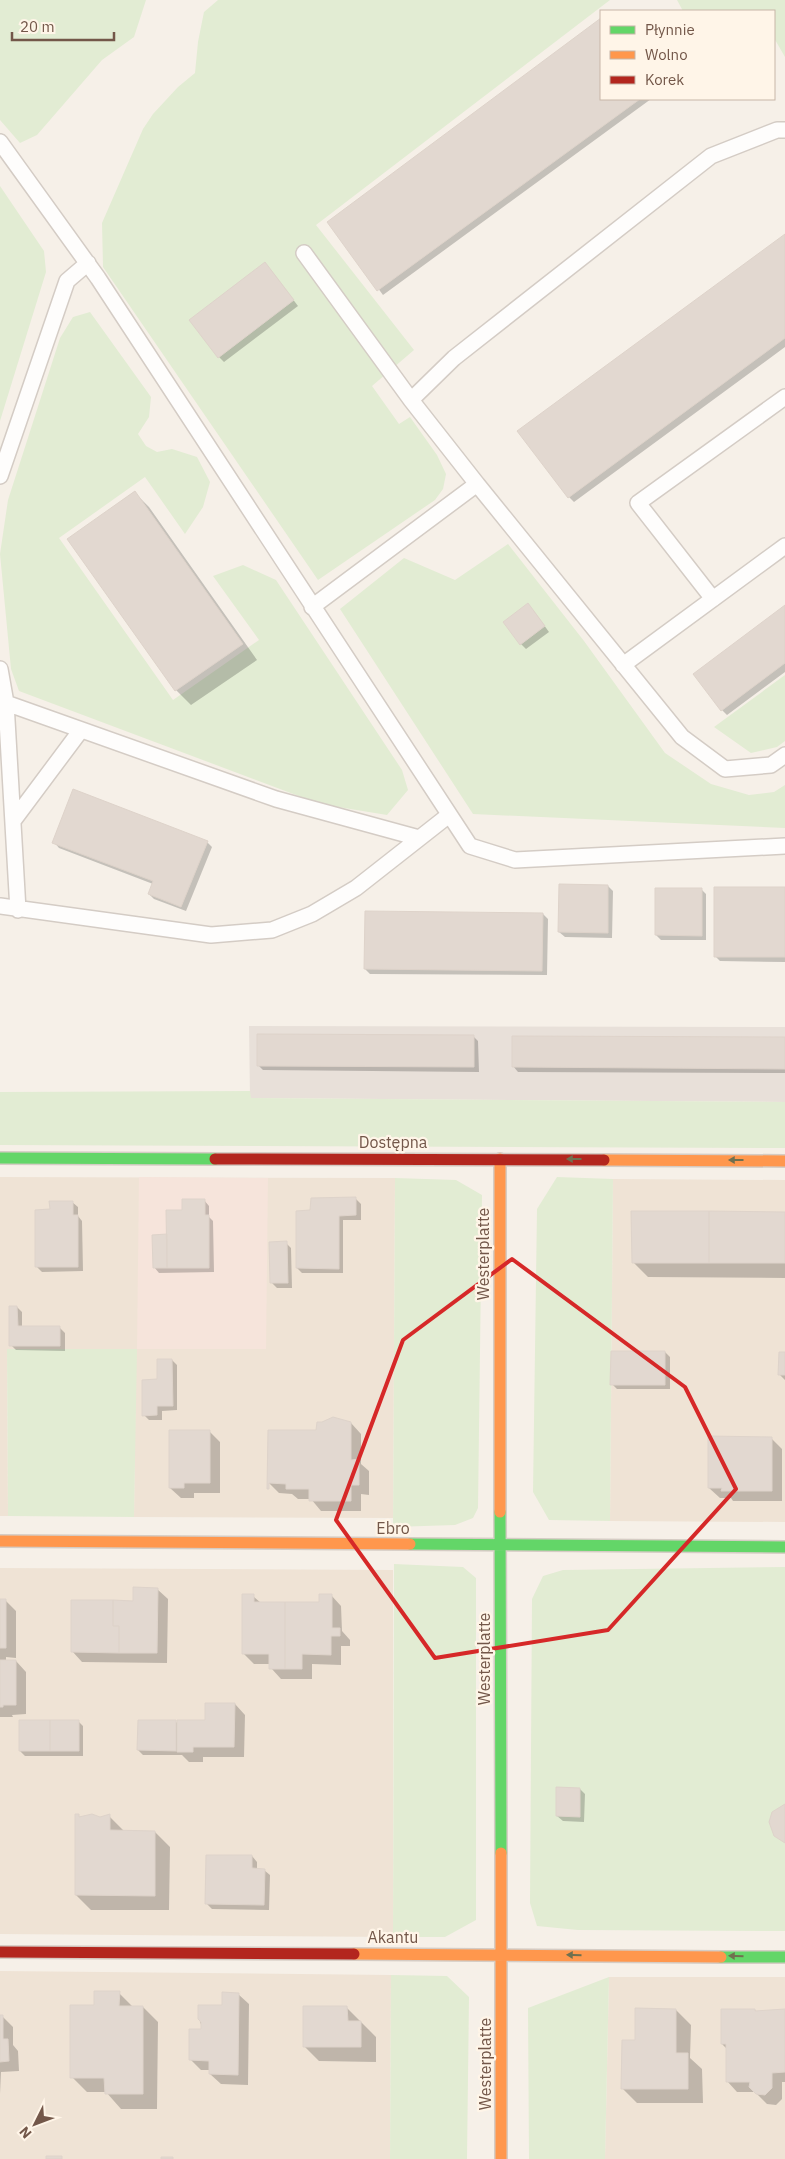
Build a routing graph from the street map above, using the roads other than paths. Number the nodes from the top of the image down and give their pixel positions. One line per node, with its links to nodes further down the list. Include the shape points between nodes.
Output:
1 (785, 130): 6 (lane, via 777,130 711,156 454,358)
2 (0, 142): 4 (lane)
3 (304, 253): 6 (lane)
4 (88, 262): 7 (lane, via 67,281); 11 (lane)
5 (785, 397): 10 (lane, via 638,503)
6 (411, 400): 8 (lane)
7 (0, 476)
8 (477, 484): 11 (lane); 12 (lane)
9 (785, 546): 10 (lane)
10 (713, 599): 12 (lane)
11 (312, 607): 17 (lane)
12 (623, 665): 16 (lane, via 682,737 724,770 771,765)
13 (0, 669): 14 (lane)
14 (6, 703): 15 (lane); 18 (lane)
15 (81, 730): 18 (lane); 19 (lane, via 276,799)
16 (785, 755)
17 (449, 815): 19 (lane); 20 (lane, via 470,846 515,860)
18 (12, 822): 22 (lane)
19 (419, 838): 22 (lane, via 356,888 312,914 272,930 211,935)
20 (785, 846)
21 (0, 906): 22 (lane)
22 (18, 910)
23 (0, 1158): 24 (street, Dostępna)
24 (500, 1159): 25 (street, Dostępna, one-way to 24); 27 (street, Westerplatte)
25 (785, 1161)
26 (0, 1541): 27 (street, Ebro)
27 (499, 1545): 28 (street, Ebro); 30 (street, Westerplatte)
28 (785, 1548)
29 (0, 1952): 30 (street, Akantu)
30 (502, 1954): 31 (street, Akantu, one-way to 30); 32 (street, Westerplatte)
31 (785, 1957)
32 (501, 2159)

